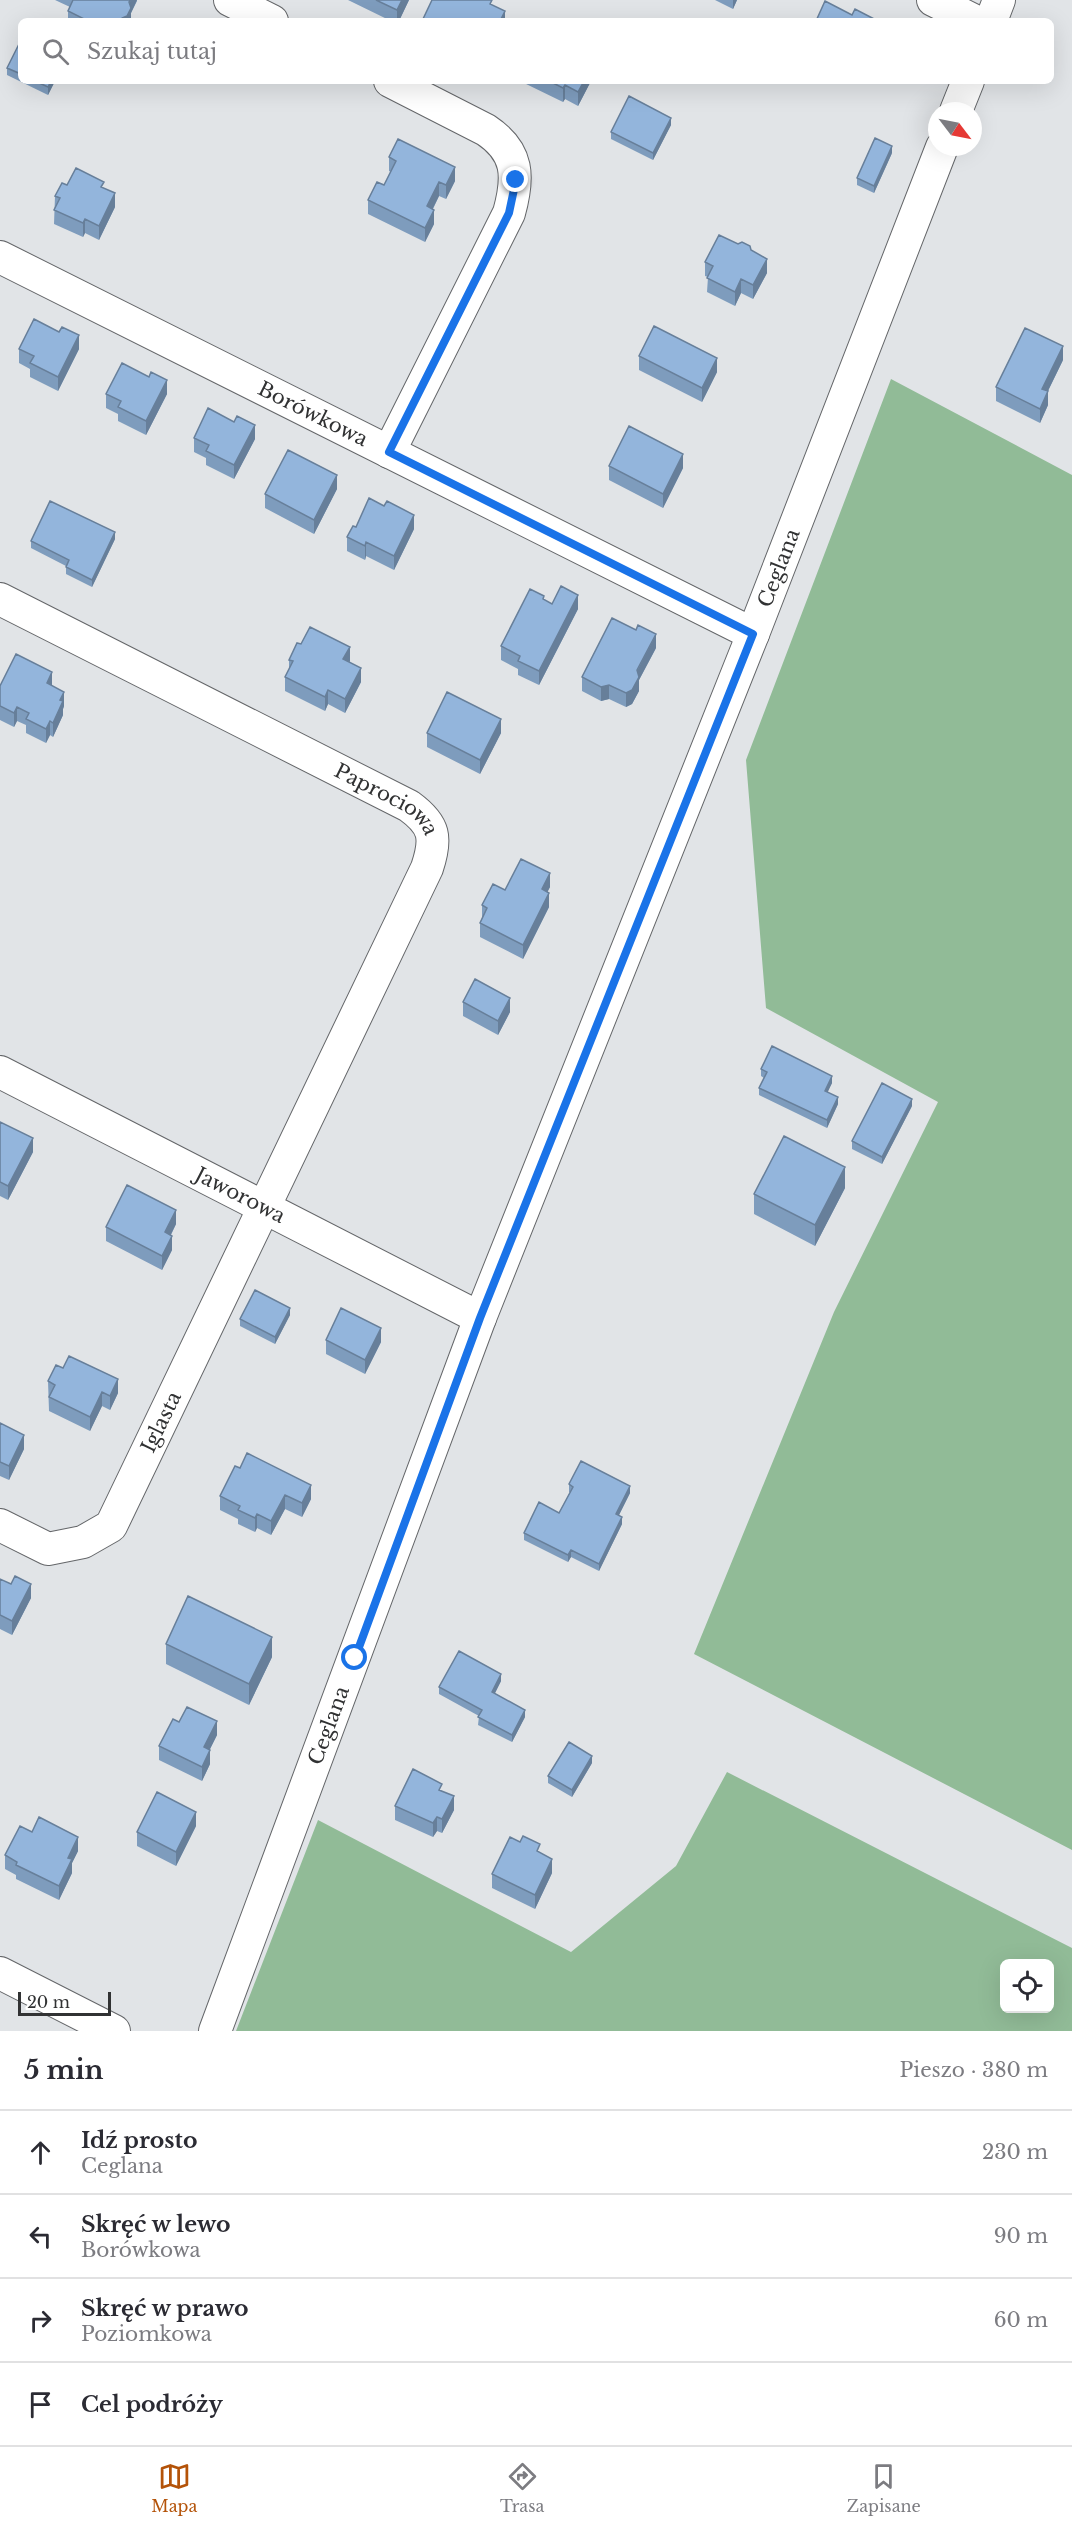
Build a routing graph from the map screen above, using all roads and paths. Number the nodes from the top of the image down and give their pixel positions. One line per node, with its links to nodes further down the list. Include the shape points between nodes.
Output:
1 (230, 0): 4 (street)
2 (933, 0): 5 (street)
3 (999, 0): 6 (street)
4 (266, 18)
5 (969, 18)
6 (992, 18)
7 (396, 84): 12 (street, via 498,138 509,154 516,180 509,213)
8 (967, 84): 9 (street)
9 (960, 102)
10 (939, 156): 14 (street, Ceglana)
11 (0, 257): 12 (street, Borówkowa)
12 (389, 452): 14 (street, Borówkowa)
13 (0, 599): 16 (street, Paprociowa, via 409,806 424,817 432,832 433,849 427,868)
14 (753, 634): 17 (street, Ceglana)
15 (0, 1072): 16 (street, Jaworowa)
16 (265, 1209): 17 (street, Jaworowa); 18 (street, Iglasta, via 111,1526 82,1542 48,1549)
17 (480, 1318): 21 (street, Ceglana)
18 (0, 1525)
19 (0, 1972): 20 (street)
20 (114, 2031)
21 (215, 2031)

